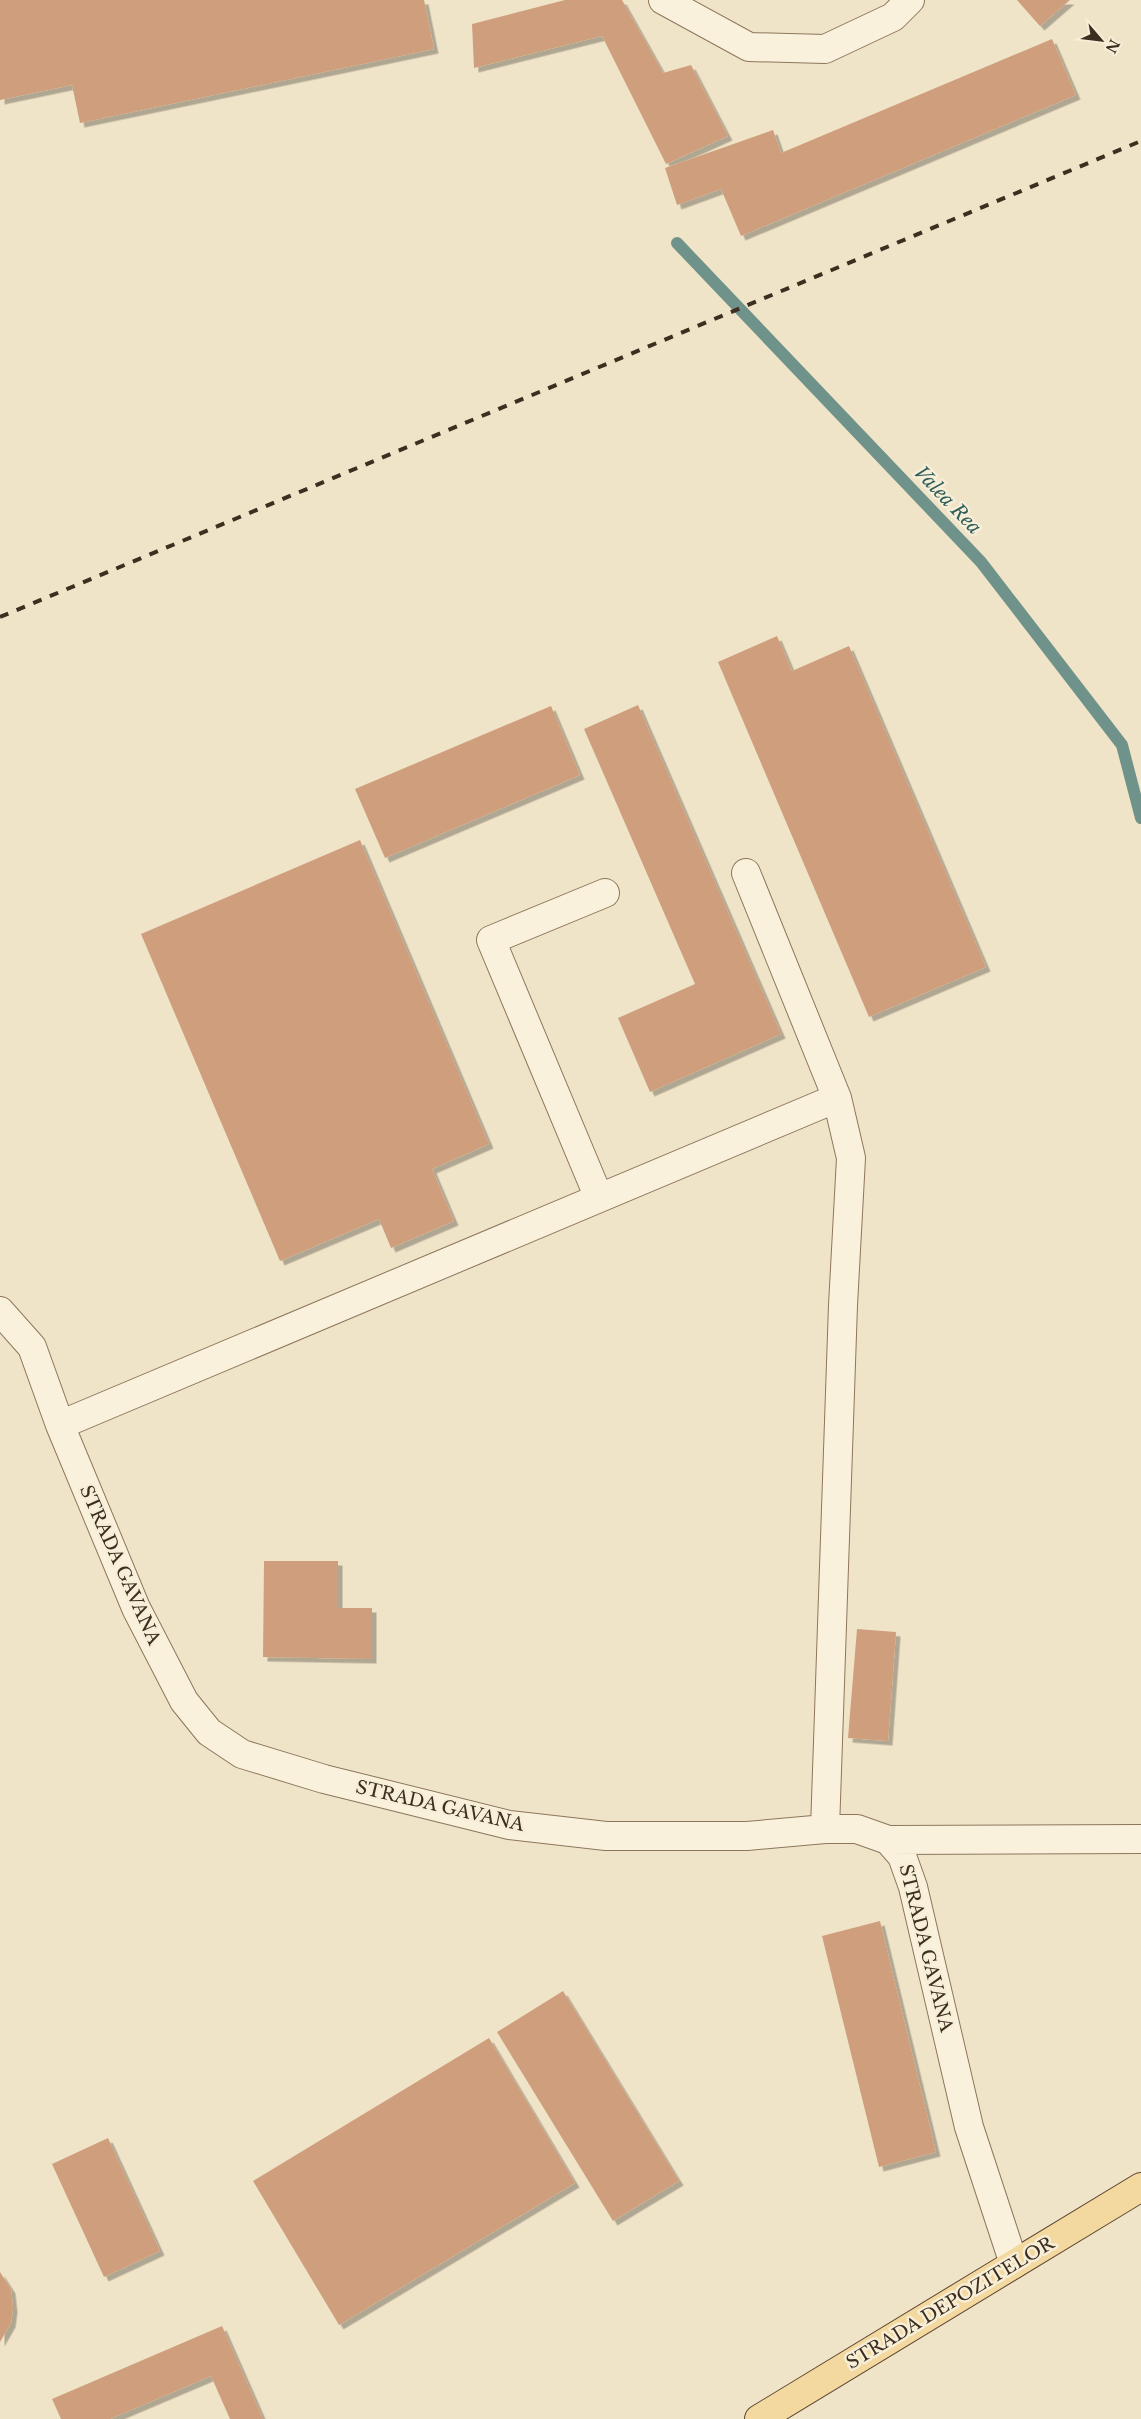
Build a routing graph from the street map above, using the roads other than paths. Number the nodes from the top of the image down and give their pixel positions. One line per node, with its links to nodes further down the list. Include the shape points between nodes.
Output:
1 (663, 0): 2 (street, via 749,47 825,49 893,17)
2 (910, 0)
3 (746, 873): 5 (street)
4 (605, 894): 6 (street, via 491,940)
5 (837, 1098): 6 (street); 9 (street, via 851,1158 842,1305)
6 (599, 1198): 8 (street)
7 (0, 1311): 8 (street, STRADA GAVANA, via 32,1347)
8 (60, 1426): 9 (street, STRADA GAVANA, via 136,1608 184,1701 209,1732 242,1754 324,1779 508,1825 606,1836 747,1836)
9 (825, 1829): 11 (street, STRADA GAVANA, via 857,1829)
10 (1141, 1839): 11 (street)
11 (888, 1840): 13 (street, STRADA GAVANA, via 902,1856 913,1887 969,2127)
12 (1141, 2187): 13 (main road, STRADA DEPOZITELOR)
13 (1014, 2264): 14 (main road, STRADA DEPOZITELOR)
14 (759, 2419)

